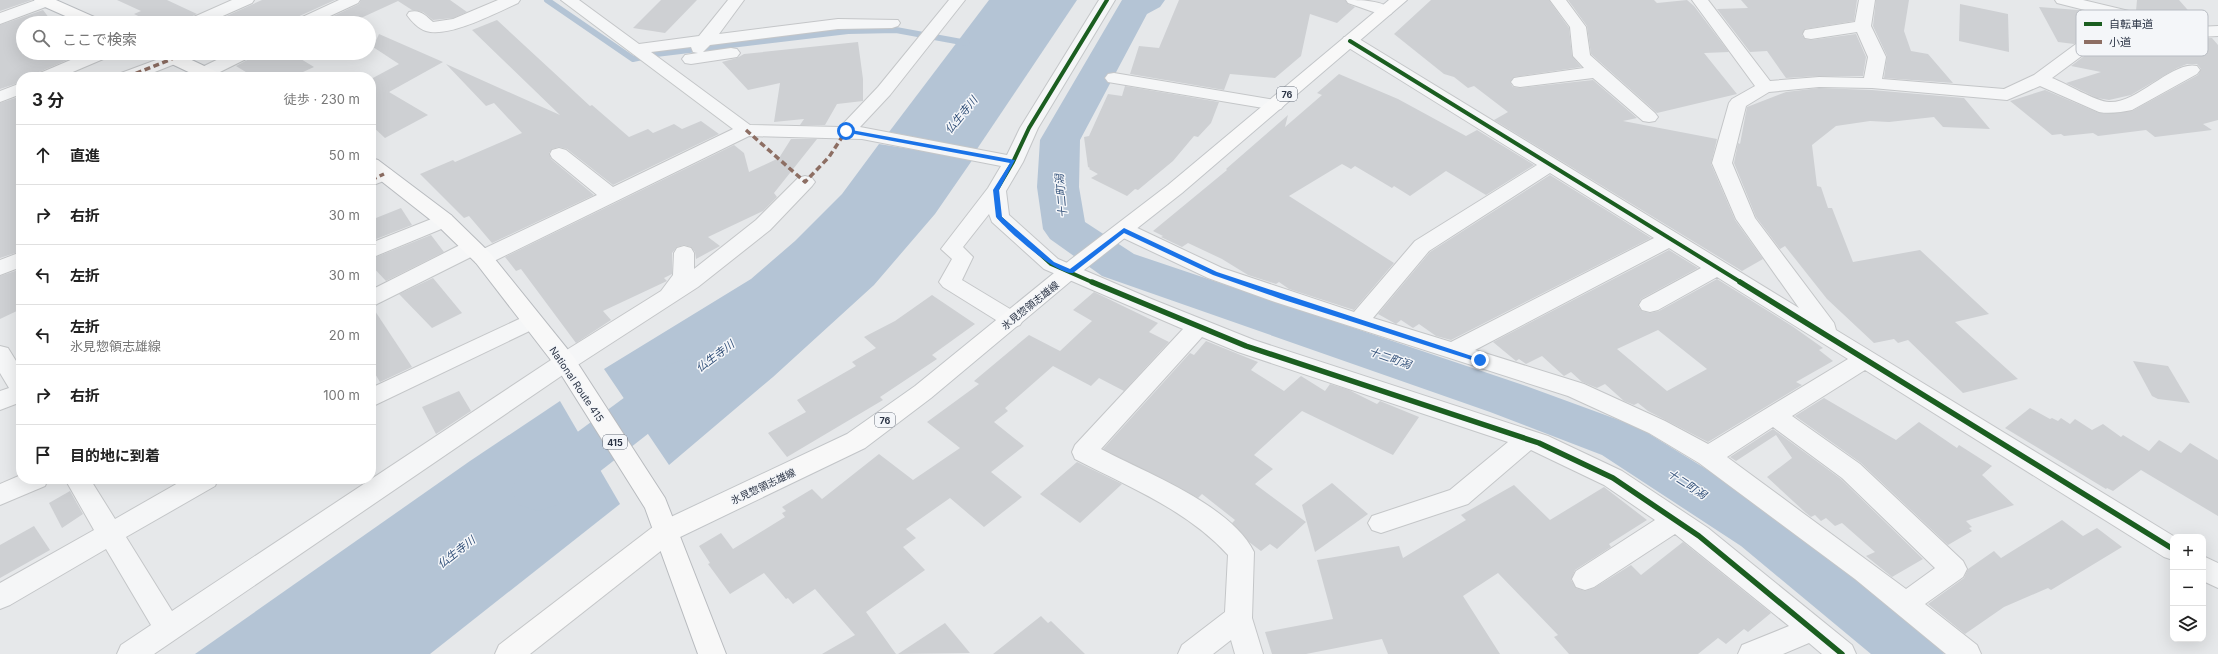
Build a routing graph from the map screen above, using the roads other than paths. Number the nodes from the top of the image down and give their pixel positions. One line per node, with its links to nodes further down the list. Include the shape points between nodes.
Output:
1 (246, 0): 18 (street)
2 (352, 0): 19 (street)
3 (512, 0): 20 (street, via 456,24 429,27)
4 (569, 0): 30 (street)
5 (736, 0): 28 (street)
6 (956, 0): 56 (street)
7 (1107, 0): 58 (street, via 1029,128)
8 (1354, 0): 16 (street)
9 (1399, 0): 16 (main road, 氷見惣領志雄線 / 76)
10 (1558, 0): 44 (street, via 1578,27 1582,56)
11 (1700, 0): 50 (street)
12 (1867, 0): 23 (street)
13 (44, 1): 17 (main road); 21 (street)
14 (2070, 1): 15 (street)
15 (2105, 10)
16 (1385, 11): 27 (main road, 氷見惣領志雄線 / 76)
17 (79, 16)
18 (210, 16)
19 (317, 16)
20 (415, 16)
21 (0, 19)
22 (892, 23): 28 (street, via 838,24)
23 (1863, 26): 26 (street); 49 (street, via 1877,57)
24 (2208, 31): 25 (street)
25 (2218, 31)
26 (1811, 34)
27 (1350, 41): 53 (main road, 氷見惣領志雄線 / 76); 59 (street)
28 (703, 42): 30 (street); 32 (street)
29 (806, 43): 32 (street)
30 (637, 49): 47 (street)
31 (2076, 53): 46 (street)
32 (691, 59): 47 (street)
33 (86, 60): 39 (street)
34 (172, 60): 40 (street)
35 (174, 60): 41 (street)
36 (177, 60): 42 (main road)
37 (233, 60): 43 (street)
38 (2191, 70): 46 (street, via 2126,106 2105,108)
39 (58, 72)
40 (140, 72)
41 (164, 72)
42 (202, 72)
43 (213, 72)
44 (1597, 72): 48 (street); 54 (street)
45 (1114, 78): 53 (street)
46 (2040, 80): 49 (street, via 2007,95)
47 (680, 82): 55 (street)
48 (1520, 82)
49 (1872, 83): 50 (street, via 1819,82)
50 (1765, 87): 81 (street, via 1738,103 1722,163 1746,219)
51 (16, 90): 52 (street)
52 (0, 97)
53 (1274, 105): 65 (main road, 氷見惣領志雄線 / 76)
54 (1649, 117)
55 (746, 130): 56 (street); 63 (street)
56 (854, 132): 58 (street)
57 (559, 154): 63 (street)
58 (1013, 162): 62 (street)
59 (1552, 164): 66 (street); 79 (street, via 1422,246)
60 (376, 174): 64 (main road, National Route 415 / 415)
61 (805, 182): 75 (street, via 763,225 692,282)
62 (996, 190): 73 (street, via 999,217 1052,264); 77 (street, via 951,249 963,257 950,282)
63 (610, 195): 68 (street)
64 (444, 220): 67 (street); 68 (main road, National Route 415 / 415)
65 (1121, 232): 73 (main road, 氷見惣領志雄線 / 76); 79 (street, via 1215,273)
66 (1671, 238): 71 (street); 82 (street)
67 (376, 249)
68 (477, 253): 74 (street, via 394,286); 78 (main road, National Route 415 / 415)
69 (684, 253): 75 (street, via 683,276)
70 (16, 261): 72 (street)
71 (1719, 267): 76 (street); 81 (street)
72 (0, 268)
73 (1074, 268): 77 (main road, 氷見惣領志雄線 / 76); 80 (street)
74 (376, 297)
75 (666, 298): 85 (street)
76 (1650, 305)
77 (1012, 320): 99 (main road, 氷見惣領志雄線 / 76, via 923,392 856,441)
78 (532, 321): 85 (main road, National Route 415 / 415); 88 (street)
79 (1358, 321): 82 (street)
80 (1198, 327): 91 (street, via 1246,346); 107 (street, via 1084,452 1190,507 1221,530 1241,552)
81 (1832, 336): 84 (street)
82 (1453, 351): 92 (street, via 1576,390 1657,427)
83 (0, 354): 86 (street)
84 (1866, 358): 90 (street); 101 (street)
85 (570, 370): 99 (main road, National Route 415 / 415, via 656,505); 108 (street)
86 (16, 380)
87 (16, 394): 89 (street)
88 (376, 396)
89 (0, 401)
90 (1773, 415): 92 (street); 106 (street, via 1851,471 1954,569)
91 (1528, 439): 97 (street, via 1613,478); 98 (street, via 1459,497)
92 (1708, 456): 106 (street)
93 (25, 484): 96 (street)
94 (80, 484): 100 (street)
95 (197, 484): 100 (street)
96 (0, 495)
97 (1676, 520): 104 (street); 109 (street)
98 (1381, 523)
99 (667, 531): 111 (main road, 氷見惣領志雄線); 112 (main road, National Route 415 / 415)
100 (110, 534): 105 (street); 108 (street)
101 (2170, 547)
102 (2206, 569): 103 (street)
103 (2218, 576)
104 (1585, 579)
105 (0, 597)
106 (1905, 604): 117 (street)
107 (1238, 618): 113 (street); 114 (street)
108 (168, 629): 110 (street)
109 (1813, 630): 115 (street); 116 (street)
110 (131, 654)
111 (509, 654)
112 (712, 654)
113 (1192, 654)
114 (1249, 654)
115 (1752, 654)
116 (1842, 654)
117 (1967, 654)

